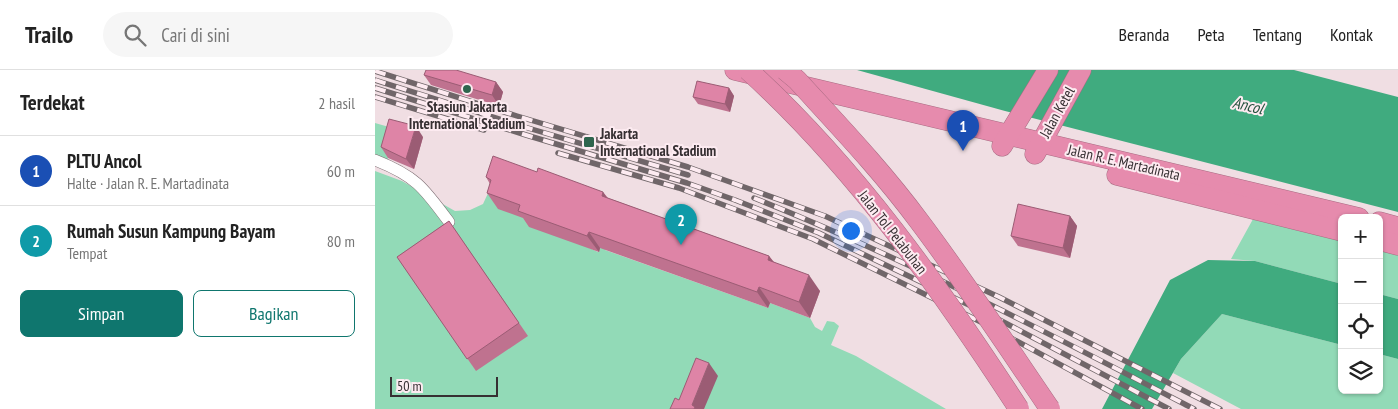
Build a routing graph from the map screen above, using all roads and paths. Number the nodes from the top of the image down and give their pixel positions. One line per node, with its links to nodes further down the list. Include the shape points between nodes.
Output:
1 (735, 70): 6 (highway, Jalan R. E. Martadinata)
2 (748, 70): 16 (highway, Jalan Tol Pelabuhan, bridge, via 822,143 900,236)
3 (785, 70): 17 (highway, Jalan Tol Pelabuhan, bridge, via 868,158 919,221)
4 (1048, 70): 6 (highway, Jalan Ketel)
5 (1081, 70): 7 (highway, Jalan Ketel)
6 (1009, 135): 7 (highway, Jalan R. E. Martadinata)
7 (1041, 143): 9 (highway, Jalan R. E. Martadinata); 13 (highway, Jalan R. E. Martadinata)
8 (375, 160): 10 (street, via 409,176 423,187)
9 (1342, 214)
10 (449, 222)
11 (1383, 223): 12 (highway)
12 (1398, 227)
13 (1338, 230)
14 (1383, 241): 15 (highway)
15 (1398, 245)
16 (1019, 409)
17 (1050, 409)

